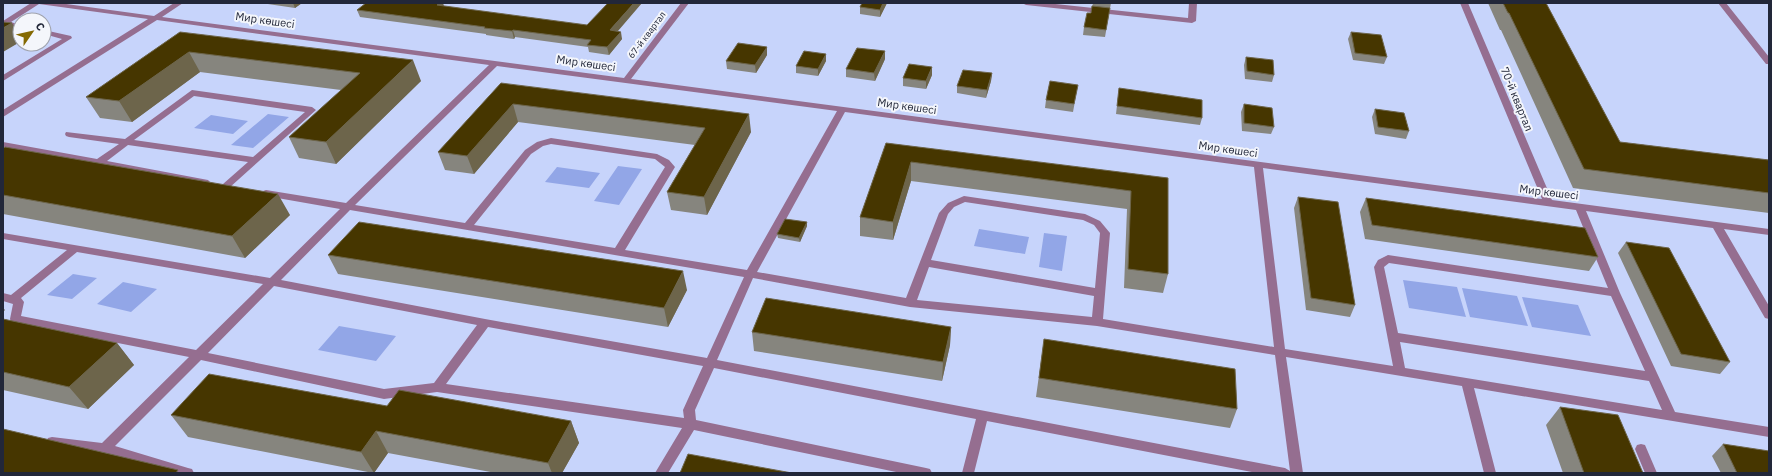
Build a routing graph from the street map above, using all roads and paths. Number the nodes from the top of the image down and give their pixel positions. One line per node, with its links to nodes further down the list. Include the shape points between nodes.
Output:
1 (36, 3): 10 (street)
2 (42, 3): 9 (street, Мир көшесі)
3 (179, 3): 9 (street)
4 (685, 3): 17 (street, 67-й квартал)
5 (1026, 3): 6 (street, via 1192,21)
6 (1193, 3)
7 (1464, 3): 29 (street, 70-й квартал)
8 (1722, 3): 14 (street)
9 (156, 17): 15 (street, Мир көшесі); 19 (street)
10 (4, 23)
11 (52, 34): 12 (street, via 68,38)
12 (52, 48)
13 (46, 52): 16 (street)
14 (1769, 62)
15 (495, 63): 17 (street, Мир көшесі); 30 (street)
16 (3, 79)
17 (626, 80): 18 (street, Мир көшесі)
18 (842, 109): 25 (street, Мир көшесі); 39 (street)
19 (3, 114)
20 (69, 134): 21 (street)
21 (127, 143): 23 (street); 23 (street, via 192,93 312,110); 24 (street)
22 (3, 145): 24 (street)
23 (255, 160): 26 (street)
24 (100, 162): 26 (street)
25 (1258, 165): 29 (street, Мир көшесі); 49 (street)
26 (226, 186): 27 (street)
27 (241, 188)
28 (256, 191): 30 (street)
29 (1549, 204): 31 (street, Мир көшесі)
30 (347, 208): 33 (street); 40 (street)
31 (1580, 208): 32 (street, Мир көшесі); 42 (street)
32 (1717, 226): 34 (street, Мир көшесі); 45 (street)
33 (467, 227): 37 (street); 37 (street, via 528,152 540,144 551,141 657,157 670,167)
34 (1769, 233)
35 (3, 236): 36 (street)
36 (76, 248): 40 (street); 43 (street)
37 (618, 252): 39 (street)
38 (926, 263): 41 (street); 41 (street, via 944,213 951,205 964,198 1085,217 1097,223 1105,233); 44 (street)
39 (750, 274): 44 (street); 51 (street)
40 (272, 282): 46 (street); 50 (street)
41 (1100, 292): 47 (street)
42 (1614, 292): 48 (street, via 1388,259 1382,262 1380,267); 53 (street)
43 (8, 298): 50 (street, via 18,302 15,318)
44 (910, 304): 47 (street)
45 (1769, 315)
46 (485, 322): 51 (street); 55 (street)
47 (1097, 322): 49 (street)
48 (1394, 337): 52 (street); 53 (street)
49 (1280, 352): 52 (street); 68 (street)
50 (199, 355): 55 (street, via 384,394); 61 (street)
51 (710, 362): 56 (street); 58 (street, via 689,410)
52 (1400, 372): 54 (street)
53 (1654, 377): 57 (street)
54 (1467, 383): 57 (street); 69 (street)
55 (437, 387): 58 (street)
56 (983, 414): 66 (street); 67 (street)
57 (1671, 416): 59 (street)
58 (691, 424): 64 (street); 65 (street)
59 (1769, 432)
60 (42, 441): 61 (street)
61 (105, 448): 63 (street)
62 (1640, 449): 70 (street)
63 (188, 473)
64 (660, 473)
65 (926, 473)
66 (968, 473)
67 (1285, 473)
68 (1297, 473)
69 (1490, 473)
70 (1651, 473)

